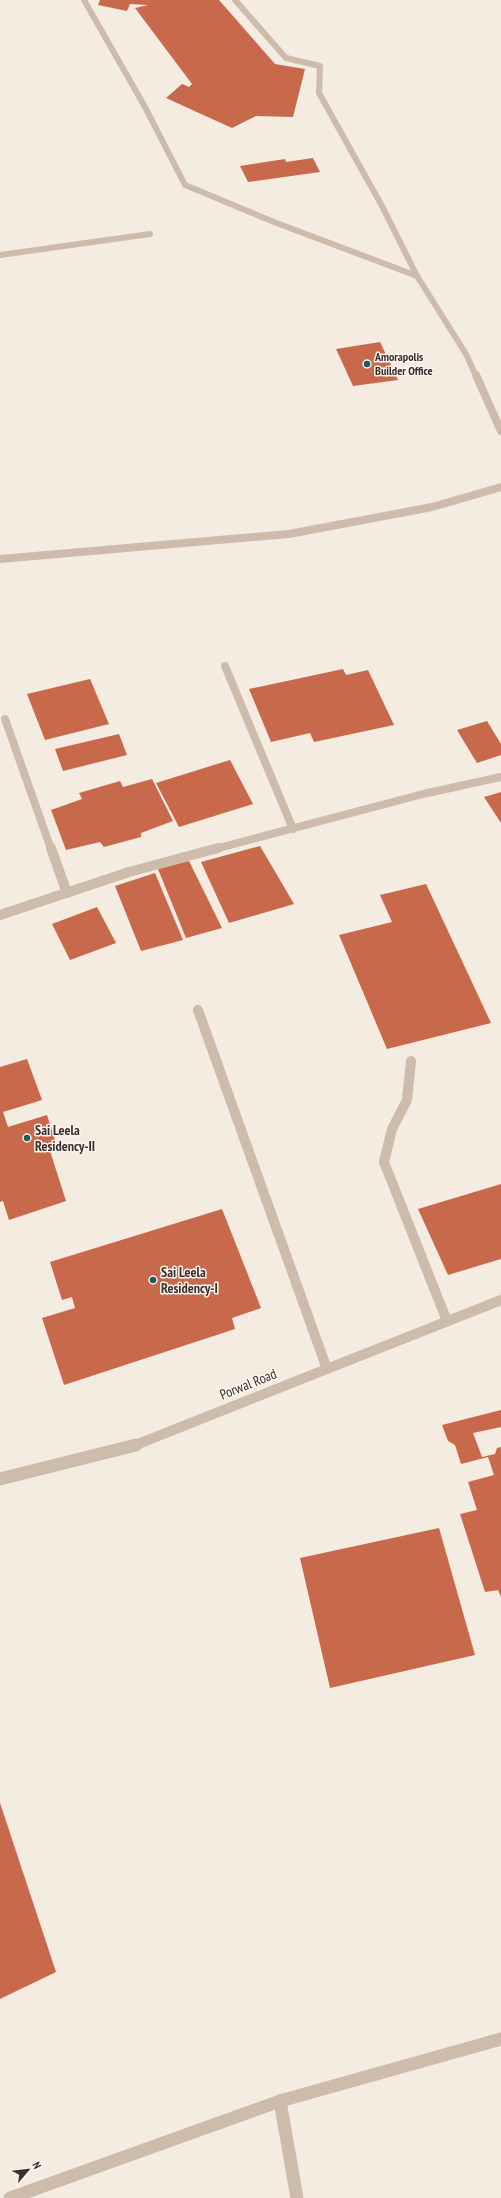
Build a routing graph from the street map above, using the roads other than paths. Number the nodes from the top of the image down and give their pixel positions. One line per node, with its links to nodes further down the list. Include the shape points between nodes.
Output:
1 (84, 0): 5 (street, via 145,107 185,185)
2 (236, 0): 5 (street, via 286,58 320,66 319,93 382,206)
3 (150, 234): 4 (street)
4 (0, 255)
5 (417, 276): 6 (street, via 466,354)
6 (501, 431)
7 (501, 487): 8 (street, via 432,507 289,534)
8 (0, 559)
9 (225, 666): 12 (street)
10 (5, 719): 13 (street)
11 (501, 777): 12 (street, via 423,794)
12 (293, 829): 13 (street, via 129,872)
13 (67, 893): 14 (street)
14 (0, 915)
15 (198, 1010): 19 (street)
16 (411, 1061): 18 (street, via 407,1100 392,1129 384,1162)
17 (501, 1300): 18 (street, Porwal Road)
18 (447, 1321): 19 (street, Porwal Road)
19 (327, 1369): 20 (street, Porwal Road, via 131,1447)
20 (0, 1479)
21 (501, 2039): 22 (street)
22 (280, 2102): 23 (street); 24 (street)
23 (10, 2198)
24 (297, 2198)

